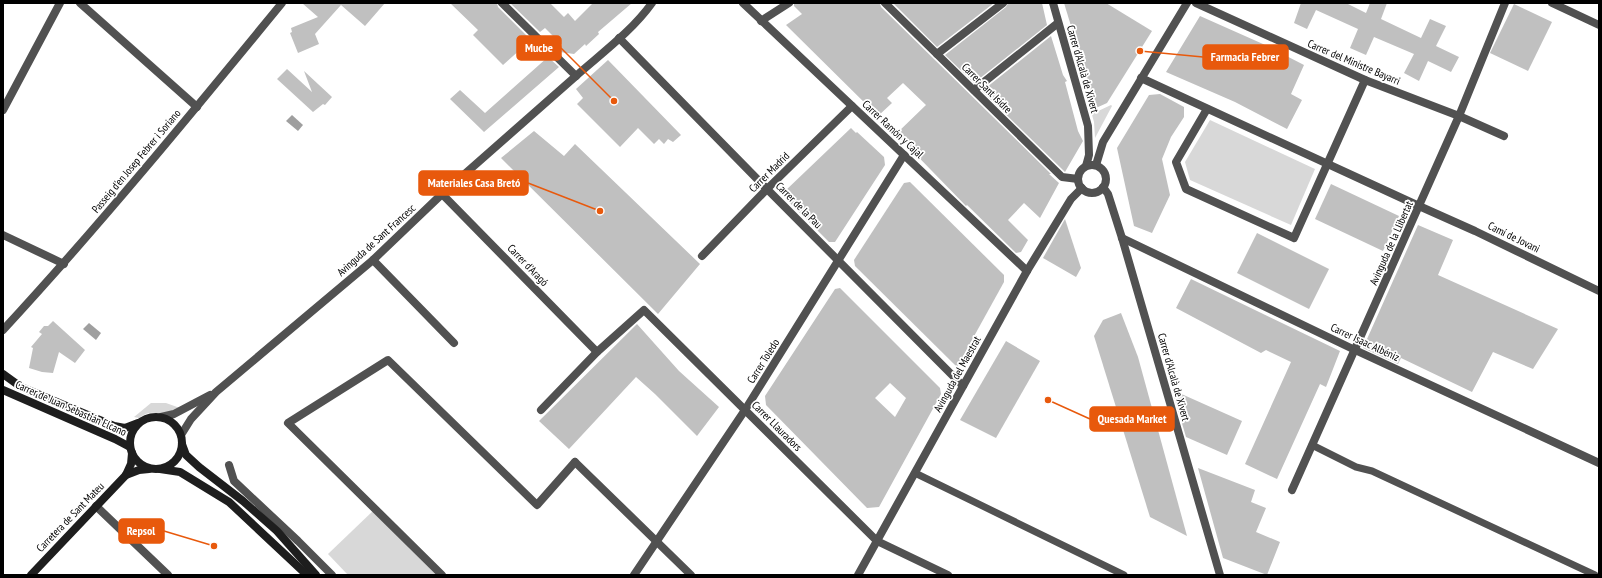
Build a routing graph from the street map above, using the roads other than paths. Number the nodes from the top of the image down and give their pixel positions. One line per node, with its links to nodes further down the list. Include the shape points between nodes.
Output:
1 (60, 3): 27 (street)
2 (80, 3): 25 (street)
3 (282, 3): 25 (street, Passeig d'en Josep Febrer i Soriano)
4 (502, 3): 20 (street)
5 (652, 3): 18 (street, Avinguda de Sant Francesc)
6 (742, 3): 15 (street, Carrer Ramón y Cajal)
7 (789, 3): 15 (street)
8 (885, 3): 19 (street, Carrer Sant Isidre)
9 (1003, 3): 19 (street)
10 (1052, 3): 16 (street, Carrer d'Alcalà de Xivert)
11 (1188, 3): 21 (street)
12 (1196, 3): 22 (street, Carrer del Ministre Bayarri)
13 (1505, 3): 28 (street, Avinguda de la Llibertat)
14 (1552, 3): 17 (street)
15 (761, 21): 24 (street, Carrer Ramón y Cajal)
16 (1058, 23): 23 (street); 33 (street, Carrer d'Alcalà de Xivert, via 1088,126 1089,155)
17 (1599, 25)
18 (619, 38): 20 (street, Avinguda de Sant Francesc); 37 (street, Carrer de la Pau)
19 (937, 54): 23 (street, Carrer Sant Isidre)
20 (576, 76): 38 (street, Avinguda de Sant Francesc)
21 (1141, 78): 26 (street, Camí de Jovani); 32 (street, via 1103,142)
22 (1365, 80): 28 (street, Carrer del Ministre Bayarri); 31 (street)
23 (974, 90): 34 (street, Carrer Sant Isidre, via 1062,177)
24 (852, 106): 30 (street, Carrer Ramón y Cajal); 37 (street, Carrer Madrid)
25 (196, 107): 45 (street, Passeig d'en Josep Febrer i Soriano)
26 (1207, 109): 31 (street, Camí de Jovani); 31 (street, via 1176,162 1186,189 1294,238)
27 (3, 110)
28 (1459, 116): 29 (street, Carrer del Ministre Bayarri); 39 (street, Avinguda de la Llibertat)
29 (1504, 136)
30 (904, 155): 44 (street, Carrer Toledo); 46 (street, Carrer Ramón y Cajal)
31 (1328, 164): 39 (street, Camí de Jovani)
32 (1096, 165): 33 (street); 35 (street, via 1105,174)
33 (1086, 166): 34 (street, via 1080,171)
34 (1078, 179): 36 (street)
35 (1103, 187): 36 (street, via 1093,193); 41 (street, Carrer d'Alcalà de Xivert, via 1108,194)
36 (1082, 188): 46 (street, Avinguda del Maestrat, via 1071,199)
37 (767, 189): 42 (street, Carrer Madrid); 44 (street, Carrer de la Pau)
38 (442, 194): 43 (street, Avinguda de Sant Francesc); 51 (street, Carrer d'Aragó)
39 (1419, 206): 47 (street, Camí de Jovani, via 1475,230); 50 (street, Avinguda de la Llibertat)
40 (3, 235): 45 (street)
41 (1122, 238): 50 (street, Carrer Isaac Albéniz); 85 (street, Carrer d'Alcalà de Xivert)
42 (702, 256)
43 (373, 260): 49 (street); 55 (street, Avinguda de Sant Francesc)
44 (838, 261): 53 (street, Carrer de la Pau); 57 (street, Carrer Toledo)
45 (64, 264): 48 (street, Passeig d'en Josep Febrer i Soriano)
46 (1027, 271): 53 (street, Avinguda del Maestrat)
47 (1599, 291)
48 (3, 330)
49 (454, 343)
50 (1355, 350): 62 (street, Avinguda de la Llibertat); 64 (street, Carrer Isaac Albéniz)
51 (597, 352): 56 (street); 57 (street, Carrer Llauradors, via 644,310)
52 (3, 374): 59 (main road, Carrer de Juan Sebastián Elcano, via 22,387 114,426 125,428)
53 (963, 386): 68 (street, Avinguda del Maestrat)
54 (3, 390): 63 (main road, Carrer de Juan Sebastián Elcano, via 115,439)
55 (216, 392): 58 (street, Avinguda de Sant Francesc, via 174,414); 60 (street, Avinguda de Sant Francesc, via 191,419)
56 (541, 410)
57 (745, 410): 72 (street, Carrer Toledo); 73 (street, Carrer Llauradors)
58 (161, 417): 59 (main road, via 149,418); 60 (main road, via 173,423)
59 (139, 423): 63 (main road, via 132,432)
60 (181, 435): 61 (main road)
61 (182, 444): 67 (main road, via 176,461); 77 (main road, via 186,455 277,531)
62 (1312, 445): 70 (street, Avinguda de la Llibertat); 86 (lane, via 1356,467 1372,471 1467,514)
63 (131, 450): 66 (main road, via 138,463); 69 (main road, Carretera de Sant Mateu)
64 (1599, 463)
65 (228, 465): 78 (street, via 234,481)
66 (148, 469): 67 (main road); 69 (main road, Carretera de Sant Mateu)
67 (160, 469): 76 (main road, via 180,472 229,502)
68 (915, 473): 73 (street, Avinguda del Maestrat); 84 (lane)
69 (126, 475): 71 (main road, Carretera de Sant Mateu)
70 (1292, 490)
71 (96, 506): 74 (main road, Carretera de Sant Mateu); 75 (street)
72 (656, 541): 79 (street, via 575,462 537,505 388,360 288,423); 80 (street, Carrer Toledo); 81 (street)
73 (877, 541): 82 (street, Avinguda del Maestrat); 83 (street, Carrer Llauradors)
74 (32, 575)
75 (168, 575)
76 (307, 575)
77 (316, 575)
78 (332, 575)
79 (442, 575)
80 (634, 575)
81 (691, 575)
82 (858, 575)
83 (948, 575)
84 (1124, 575)
85 (1220, 575)
86 (1595, 575)

